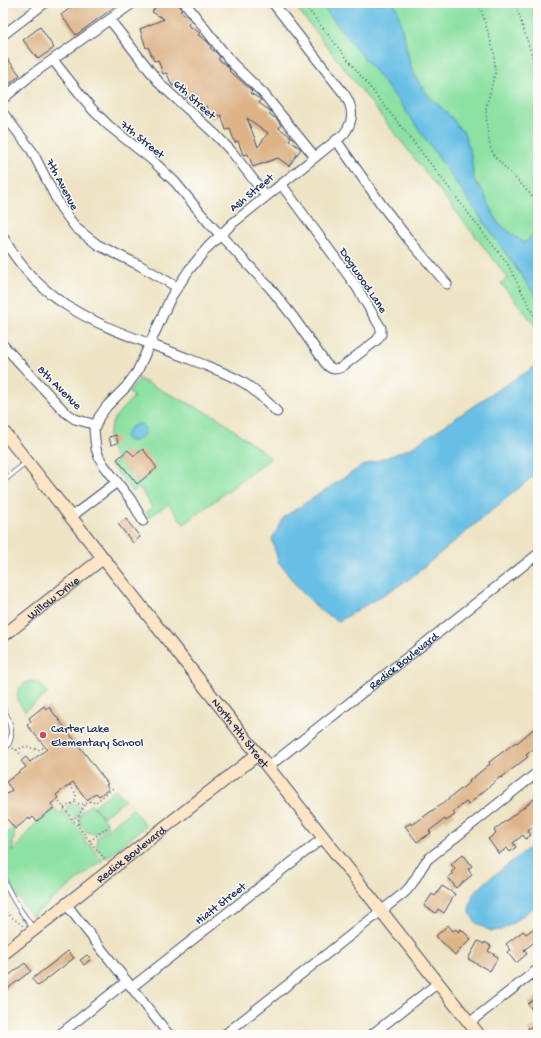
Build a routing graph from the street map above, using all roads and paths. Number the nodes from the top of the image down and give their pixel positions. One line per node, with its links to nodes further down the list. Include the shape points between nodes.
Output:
1 (45, 3): 9 (street)
2 (133, 3): 8 (street)
3 (185, 3): 15 (street, via 220,48 273,105)
4 (273, 3): 14 (street, Ash Street, via 350,103 351,122 344,134)
5 (303, 3): 23 (path, via 506,261)
6 (479, 3): 18 (path, via 494,53 495,73 486,108 490,146 495,157)
7 (515, 3): 11 (path)
8 (110, 20): 10 (street); 17 (street, 6th Street, via 161,85 216,135)
9 (3, 35)
10 (53, 60): 12 (street); 19 (street, 7th Street, via 92,109 125,140 161,168)
11 (538, 74)
12 (3, 99)
13 (3, 113): 22 (street, 7th Avenue, via 32,151 61,208 76,228 98,245 139,265)
14 (336, 140): 15 (street, Ash Street); 21 (street, via 381,204)
15 (315, 157): 16 (street, Ash Street)
16 (281, 184): 17 (street, Ash Street); 19 (street, Dogwood Lane, via 374,314 381,328 377,340 342,367 336,370 330,368 271,289)
17 (266, 196): 19 (street, Ash Street)
18 (538, 202)
19 (220, 235): 22 (street, Ash Street, via 189,270)
20 (3, 237): 24 (street, via 25,269 40,286 61,303 84,317)
21 (447, 284)
22 (177, 288): 24 (street, Ash Street)
23 (538, 323)
24 (150, 343): 26 (street, via 230,375 260,395); 27 (street, Ash Street, via 137,372 103,410)
25 (3, 345): 27 (street, 8th Avenue, via 65,412 75,419)
26 (277, 412)
27 (96, 425): 31 (street, via 94,430 99,457)
28 (4, 433): 29 (street, North 9th Street)
29 (27, 462): 30 (lane); 32 (street, North 9th Street)
30 (3, 481)
31 (117, 482): 32 (street); 33 (street)
32 (71, 517): 35 (street, North 9th Street)
33 (143, 521)
34 (538, 554): 44 (street, Redick Boulevard)
35 (103, 558): 36 (street, Willow Drive); 42 (street, North 9th Street)
36 (3, 636)
37 (3, 709): 41 (lane, via 9,718 12,734)
38 (13, 748): 40 (path)
39 (45, 748): 40 (path, via 38,750 26,746)
40 (16, 750): 43 (path)
41 (3, 751)
42 (258, 754): 44 (street, North 9th Street); 58 (street, Redick Boulevard)
43 (24, 759)
44 (268, 767): 54 (street, North 9th Street)
45 (538, 772): 60 (street, via 432,855 424,863 409,889)
46 (70, 785): 49 (path, via 76,794)
47 (113, 788): 50 (path, via 95,803 91,801)
48 (57, 799): 51 (path)
49 (75, 803): 50 (path); 51 (path)
50 (85, 805): 52 (path, via 79,814)
51 (64, 808): 52 (path)
52 (78, 826): 55 (path)
53 (109, 826): 55 (path)
54 (324, 838): 60 (street, North 9th Street); 65 (street, Hiatt Street)
55 (90, 841): 56 (path)
56 (105, 860)
57 (3, 878): 61 (lane)
58 (66, 904): 61 (street, Redick Boulevard); 65 (street)
59 (3, 910): 61 (path)
60 (382, 911): 64 (street, North 9th Street); 69 (street)
61 (29, 928): 62 (street, Redick Boulevard)
62 (3, 954)
63 (538, 969): 66 (street)
64 (438, 983): 66 (street, North 9th Street); 70 (street)
65 (129, 984): 67 (street, Hiatt Street); 68 (street)
66 (470, 1023): 71 (street, North 9th Street)
67 (58, 1035)
68 (170, 1035)
69 (224, 1035)
70 (371, 1035)
71 (479, 1035)

